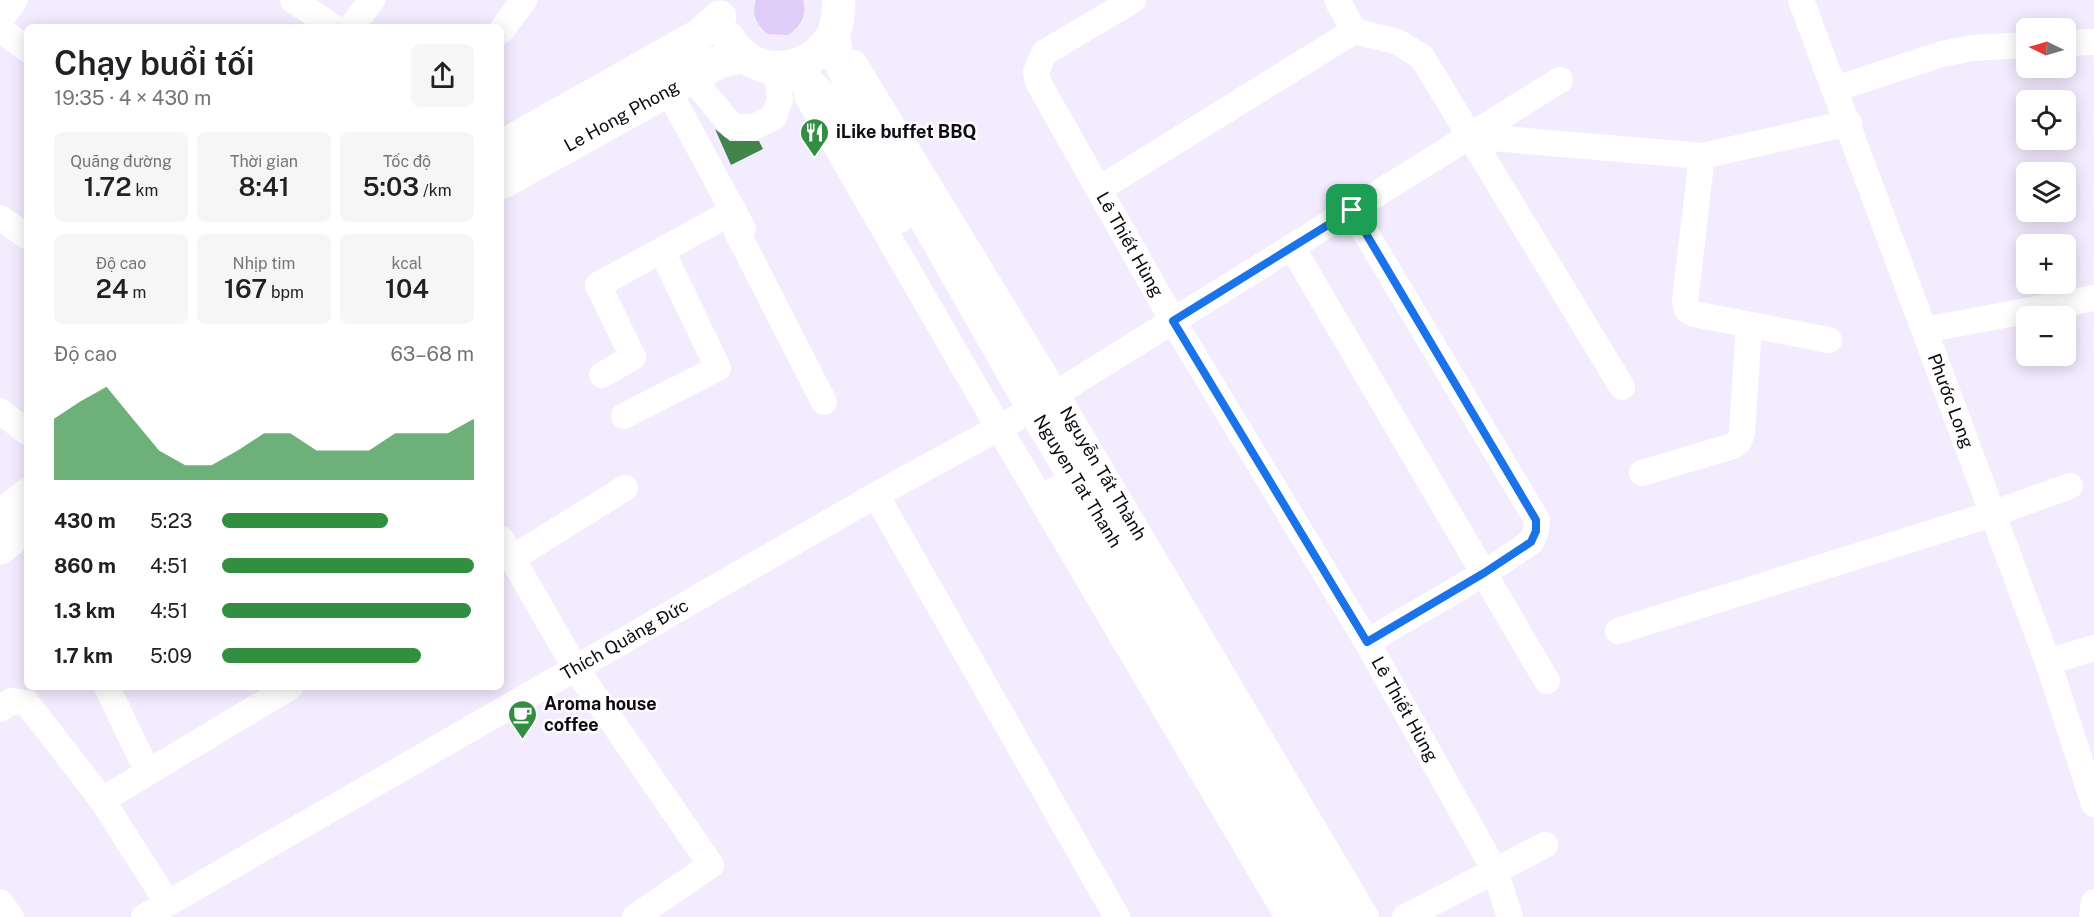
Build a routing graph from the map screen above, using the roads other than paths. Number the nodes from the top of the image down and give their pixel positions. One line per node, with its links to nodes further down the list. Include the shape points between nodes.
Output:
1 (15, 0): 10 (street)
2 (294, 0): 11 (street)
3 (372, 0): 12 (street)
4 (524, 0): 13 (street)
5 (1133, 0): 30 (street, Lê Thiết Hùng, via 1044,53 1036,72)
6 (1337, 0): 15 (street)
7 (1801, 0): 24 (street, Phước Long)
8 (720, 8): 20 (main road, via 732,45); 27 (main road, Le Hong Phong, via 698,36)
9 (839, 13): 21 (main road, via 822,50 807,62); 46 (main road, Nguyen Tat Thanh, via 837,55 859,102)
10 (0, 21)
11 (329, 24)
12 (353, 24)
13 (504, 27)
14 (0, 29): 19 (street)
15 (1354, 31): 26 (street, via 1398,42 1422,57); 30 (street)
16 (2094, 42): 17 (street)
17 (2076, 43)
18 (2016, 46): 24 (street, via 1942,54)
19 (24, 47)
20 (744, 56): 21 (main road, Nguyen Tat Thanh, via 758,64); 23 (main road, Le Hong Phong, via 719,62)
21 (783, 68): 23 (street, via 774,117 752,128 732,126); 46 (main road, Nguyen Tat Thanh, via 815,87 839,114)
22 (1560, 80): 26 (street, Thích Quảng Đức)
23 (680, 84): 29 (main road, Le Hong Phong); 32 (street)
24 (1835, 89): 25 (street, Phước Long)
25 (1849, 123): 28 (street); 40 (street, Phước Long)
26 (1469, 136): 28 (street); 31 (street, Thích Quảng Đức); 43 (street)
27 (504, 145)
28 (1702, 156): 39 (street, via 1687,310)
29 (504, 179)
30 (1099, 189): 38 (street, Lê Thiết Hùng)
31 (1352, 210): 35 (street, Thích Quảng Đức); 57 (street, via 1536,520 1531,542)
32 (734, 211): 36 (street); 44 (street, via 743,229 737,232)
33 (0, 218): 34 (street)
34 (24, 235)
35 (1292, 247): 38 (street, Thích Quảng Đức); 57 (street)
36 (663, 250): 42 (street, via 598,285 633,357); 47 (street, via 718,368)
37 (2094, 298): 40 (street)
38 (1173, 321): 46 (street, Thích Quảng Đức); 59 (street, Lê Thiết Hùng)
39 (1749, 325): 41 (street); 49 (street, via 1739,441)
40 (1925, 330): 54 (street, Phước Long)
41 (1829, 340)
42 (602, 375)
43 (1622, 387)
44 (824, 402)
45 (0, 411): 48 (street)
46 (1026, 412): 52 (street, Thích Quảng Đức); 79 (street); 80 (main road, Nguyen Tat Thanh); 81 (main road, Nguyen Tat Thanh); 82 (street, Nguyễn Tất Thành)
47 (624, 416)
48 (24, 430)
49 (1642, 473)
50 (2070, 486): 54 (street)
51 (625, 488): 56 (street)
52 (876, 495): 62 (street, Thích Quảng Đức); 78 (street)
53 (24, 504): 55 (main road)
54 (1992, 514): 58 (street); 61 (street, Phước Long)
55 (15, 532)
56 (506, 549): 62 (street)
57 (1484, 573): 59 (street); 63 (street)
58 (1618, 631)
59 (1367, 642): 71 (street, Lê Thiết Hùng)
60 (2094, 648): 61 (street)
61 (2048, 662): 69 (street, Phước Long)
62 (576, 669): 73 (street, Thích Quảng Đức); 77 (street, via 711,865)
63 (1547, 681)
64 (108, 690): 67 (street)
65 (285, 690): 68 (street)
66 (0, 709): 68 (street, via 11,701 27,703)
67 (141, 758)
68 (102, 800): 73 (street)
69 (2094, 804)
70 (1545, 845): 71 (street)
71 (1495, 871): 83 (street); 84 (street, Lê Thiết Hùng)
72 (0, 902): 75 (street)
73 (167, 902): 76 (street, Thích Quảng Đức)
74 (2094, 902): 85 (street)
75 (11, 917)
76 (144, 917)
77 (635, 917)
78 (1118, 917)
79 (1288, 917)
80 (1311, 917)
81 (1343, 917)
82 (1366, 917)
83 (1405, 917)
84 (1510, 917)
85 (2092, 917)

